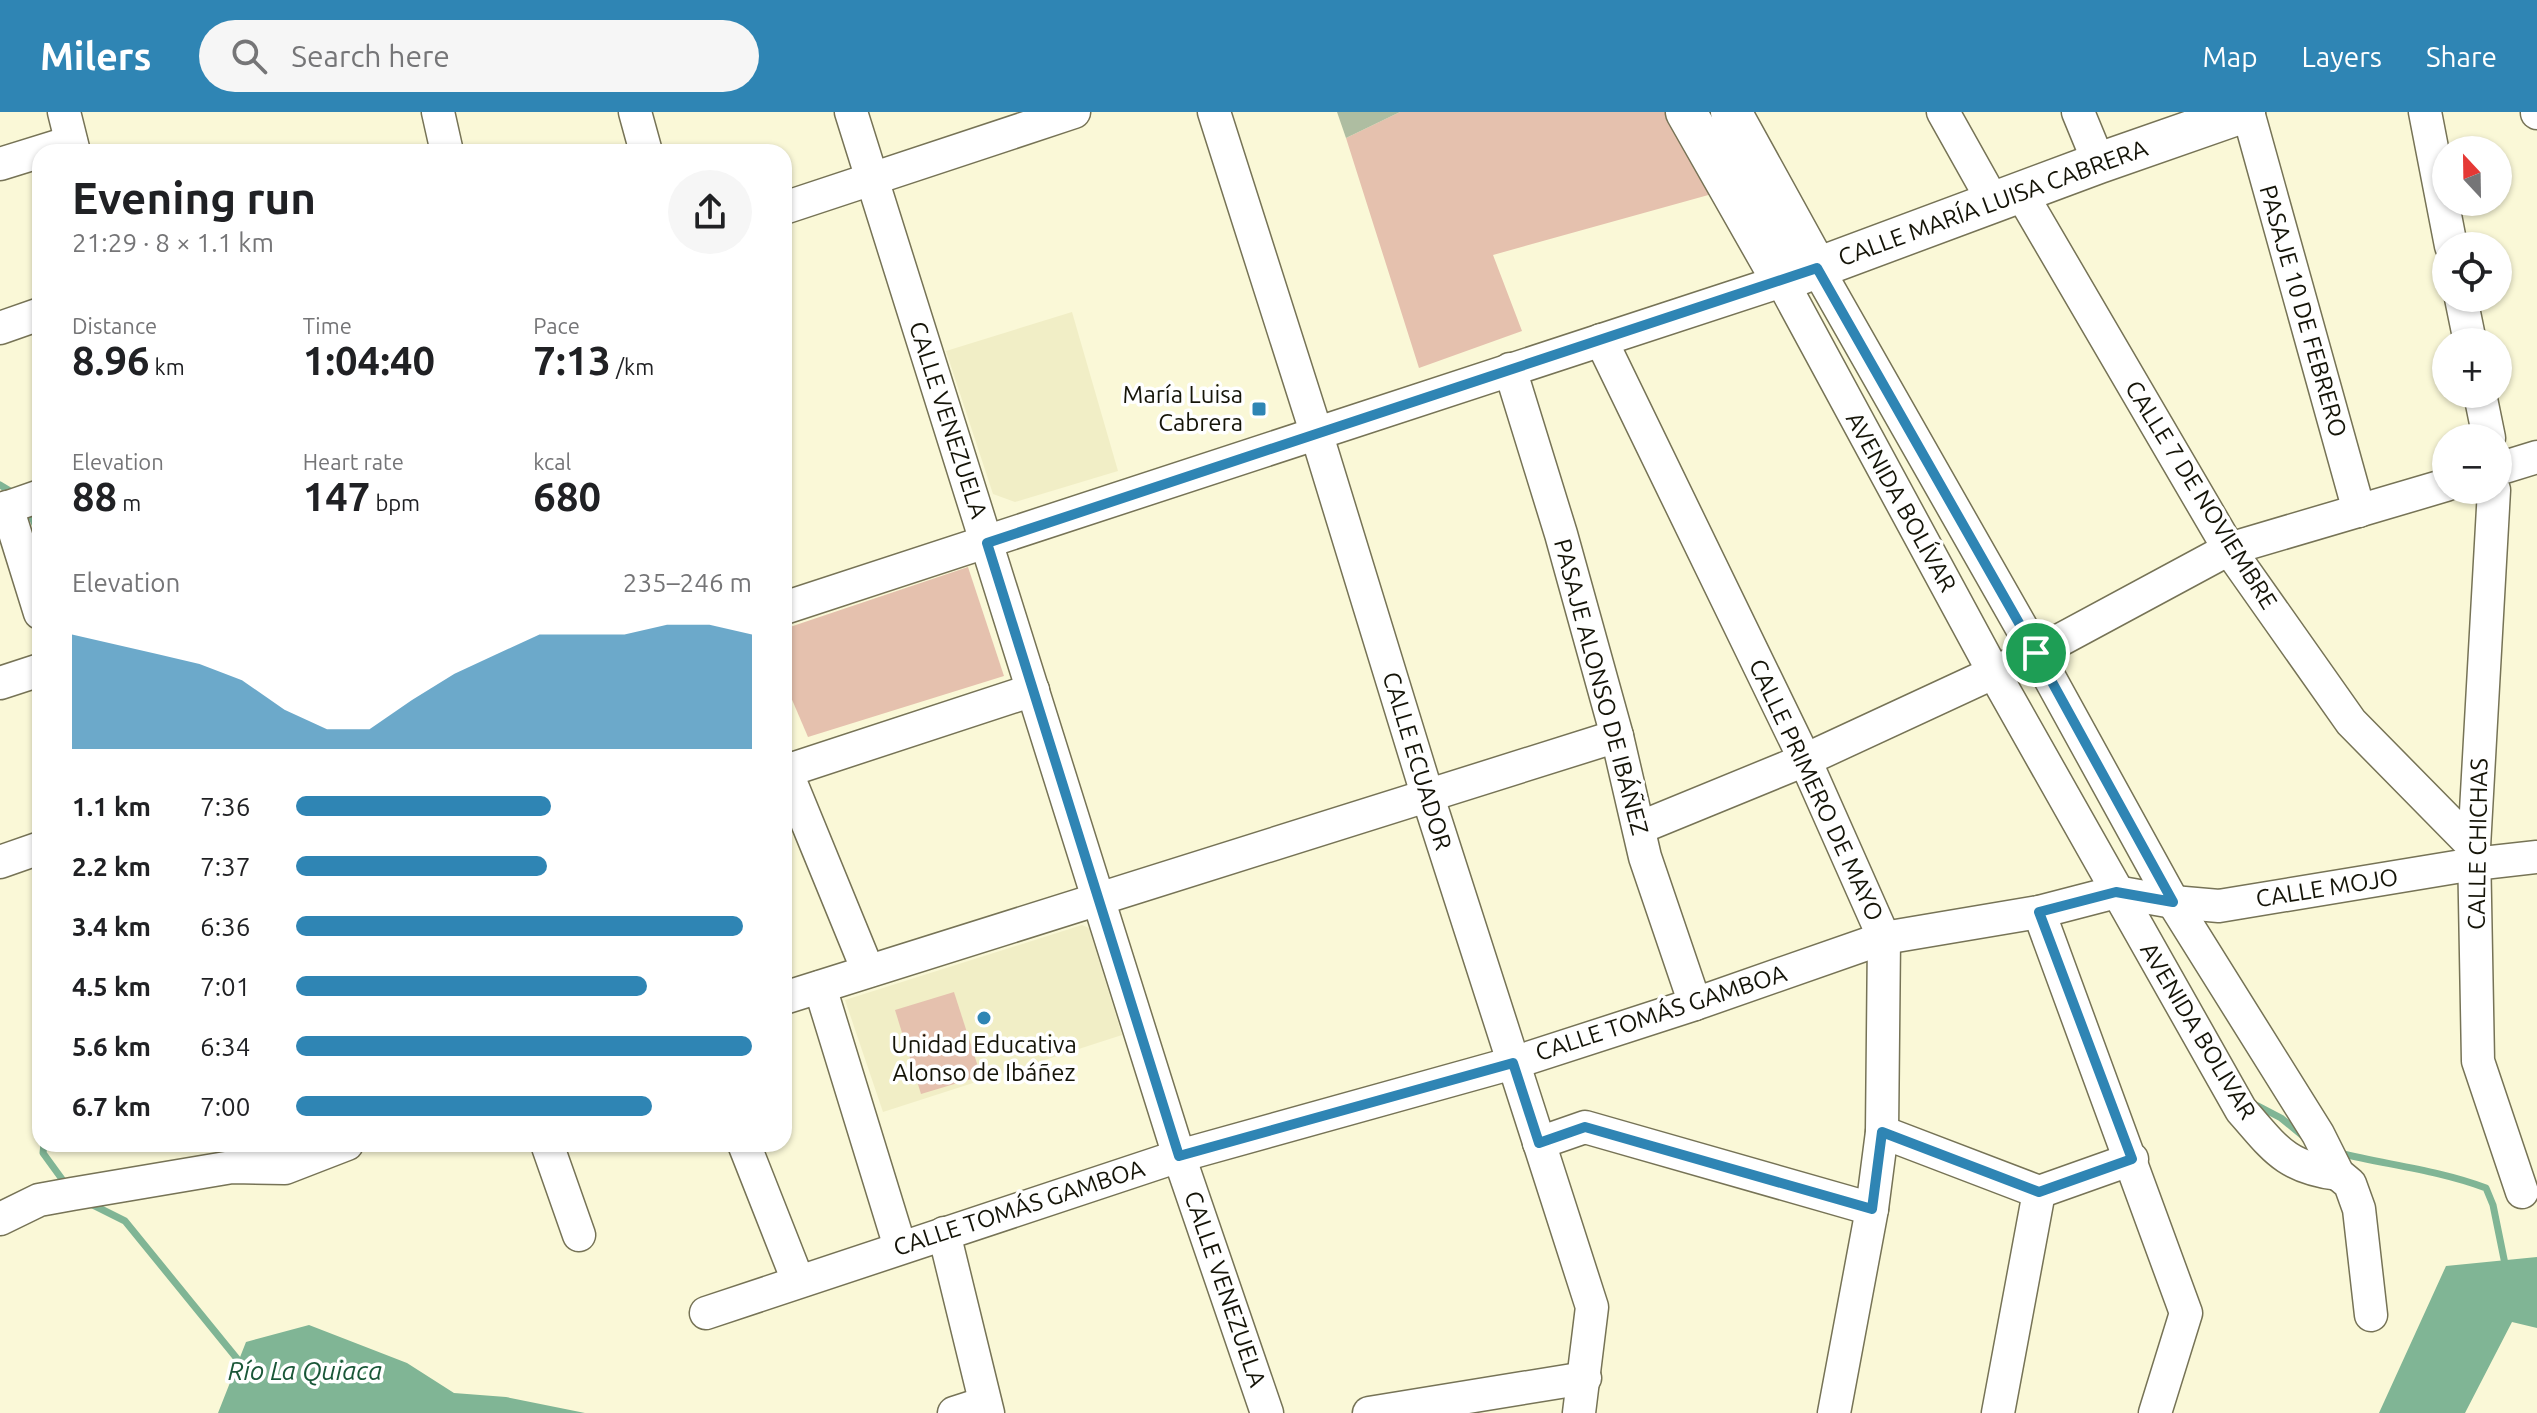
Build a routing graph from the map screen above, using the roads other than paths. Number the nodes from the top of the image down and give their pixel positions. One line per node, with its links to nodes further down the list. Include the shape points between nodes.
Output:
1 (438, 112): 14 (street)
2 (635, 112): 15 (street)
3 (851, 112): 19 (street, CALLE VENEZUELA)
4 (1074, 112): 19 (street)
5 (1214, 112): 28 (street, CALLE ECUADOR)
6 (1686, 112): 23 (main road, AVENIDA BOLÍVAR)
7 (1731, 112): 23 (main road, AVENIDA BOLÍVAR)
8 (1943, 112): 20 (street, CALLE 7 DE NOVIEMBRE)
9 (2078, 112): 17 (street)
10 (2246, 112): 17 (main road, CALLE MARÍA LUISA CABRERA); 35 (street, PASAJE 10 DE FEBRERO)
11 (2425, 112): 22 (street)
12 (73, 128): 13 (street)
13 (41, 144)
14 (445, 144)
15 (644, 144)
16 (32, 148): 18 (street)
17 (2099, 163): 20 (main road, CALLE MARÍA LUISA CABRERA)
18 (0, 164)
19 (871, 179): 21 (street); 36 (street, CALLE VENEZUELA)
20 (2007, 198): 23 (main road, CALLE MARÍA LUISA CABRERA); 37 (street, CALLE 7 DE NOVIEMBRE)
21 (792, 205)
22 (2448, 232)
23 (1800, 274): 26 (street, CALLE MARÍA LUISA CABRERA); 40 (street, AVENIDA BOLÍVAR); 41 (street, AVENIDA BOLÍVAR)
24 (32, 317): 25 (street)
25 (0, 328)
26 (1601, 340): 27 (street, CALLE MARÍA LUISA CABRERA); 46 (street, CALLE PRIMERO DE MAYO)
27 (1510, 369): 28 (street, CALLE MARÍA LUISA CABRERA); 45 (street, PASAJE ALONSO DE IBÁÑEZ)
28 (1316, 432): 36 (street, CALLE MARÍA LUISA CABRERA); 49 (street, CALLE ECUADOR)
29 (2537, 457): 30 (street)
30 (2512, 465)
31 (2432, 489): 35 (street)
32 (32, 499): 34 (street)
33 (2493, 504): 52 (street, CALLE CHICHAS)
34 (3, 508): 38 (street)
35 (2359, 511): 37 (street)
36 (987, 543): 39 (street, CALLE MARÍA LUISA CABRERA); 44 (street, CALLE VENEZUELA)
37 (2229, 549): 40 (street); 52 (street, CALLE 7 DE NOVIEMBRE, via 2351,722)
38 (32, 590)
39 (792, 605)
40 (2036, 653): 41 (street); 57 (street, AVENIDA BOLÍVAR)
41 (1993, 671): 46 (street); 55 (street, AVENIDA BOLÍVAR)
42 (32, 673): 43 (street)
43 (0, 683)
44 (1033, 690): 47 (street); 56 (street, CALLE VENEZUELA)
45 (1617, 736): 49 (street); 50 (street, PASAJE ALONSO DE IBÁÑEZ)
46 (1805, 760): 50 (street); 59 (street, CALLE PRIMERO DE MAYO)
47 (792, 766)
48 (792, 785): 60 (street)
49 (1427, 794): 56 (street); 64 (street, CALLE ECUADOR)
50 (1639, 828): 63 (street, PASAJE ALONSO DE IBÁÑEZ)
51 (32, 851): 54 (street)
52 (2474, 856): 53 (street, CALLE MOJO); 57 (street, CALLE MOJO, via 2219,906); 75 (street, CALLE CHICHAS, via 2478,1061)
53 (2537, 857)
54 (0, 862)
55 (2116, 892): 57 (street, CALLE MOJO); 58 (street, CALLE TOMÁS GAMBOA); 73 (street, AVENIDA BOLIVAR, via 2241,1110 2265,1141 2286,1158)
56 (1098, 898): 60 (street); 71 (street, CALLE VENEZUELA)
57 (2173, 902): 73 (street, AVENIDA BOLIVAR)
58 (2039, 912): 59 (street, CALLE TOMÁS GAMBOA); 72 (street)
59 (1884, 938): 63 (street, CALLE TOMÁS GAMBOA); 65 (street, CALLE PRIMERO DE MAYO)
60 (868, 971): 61 (street)
61 (820, 987): 62 (street); 80 (street)
62 (792, 996)
63 (1695, 1004): 64 (street, CALLE TOMÁS GAMBOA)
64 (1513, 1063): 66 (street, CALLE ECUADOR); 71 (street, CALLE TOMÁS GAMBOA)
65 (1882, 1132): 74 (street); 76 (street, CALLE PRIMERO DE MAYO)
66 (1539, 1143): 76 (street, via 1585,1127); 84 (street, CALLE ECUADOR, via 1592,1307)
67 (326, 1152): 70 (street, via 285,1168)
68 (550, 1152): 79 (street)
69 (747, 1152): 81 (street)
70 (221, 1156): 77 (street, via 39,1200)
71 (1179, 1156): 78 (street, CALLE TOMÁS GAMBOA); 87 (street, CALLE VENEZUELA)
72 (2132, 1159): 74 (street); 92 (street, via 2186,1313)
73 (2338, 1174): 83 (street, AVENIDA BOLIVAR, via 2350,1184 2359,1209)
74 (2039, 1192): 91 (street)
75 (2522, 1192)
76 (1872, 1209): 90 (street, CALLE PRIMERO DE MAYO)
77 (0, 1219)
78 (944, 1233): 80 (street, CALLE TOMÁS GAMBOA); 85 (street)
79 (579, 1235)
80 (900, 1247): 81 (street, CALLE TOMÁS GAMBOA)
81 (798, 1281): 82 (street, CALLE TOMÁS GAMBOA)
82 (706, 1313)
83 (2371, 1315)
84 (1585, 1378): 88 (street); 89 (street, CALLE ECUADOR)
85 (986, 1408): 86 (street)
86 (954, 1413)
87 (1267, 1413)
88 (1369, 1413)
89 (1579, 1413)
90 (1834, 1413)
91 (1998, 1413)
92 (2155, 1413)

